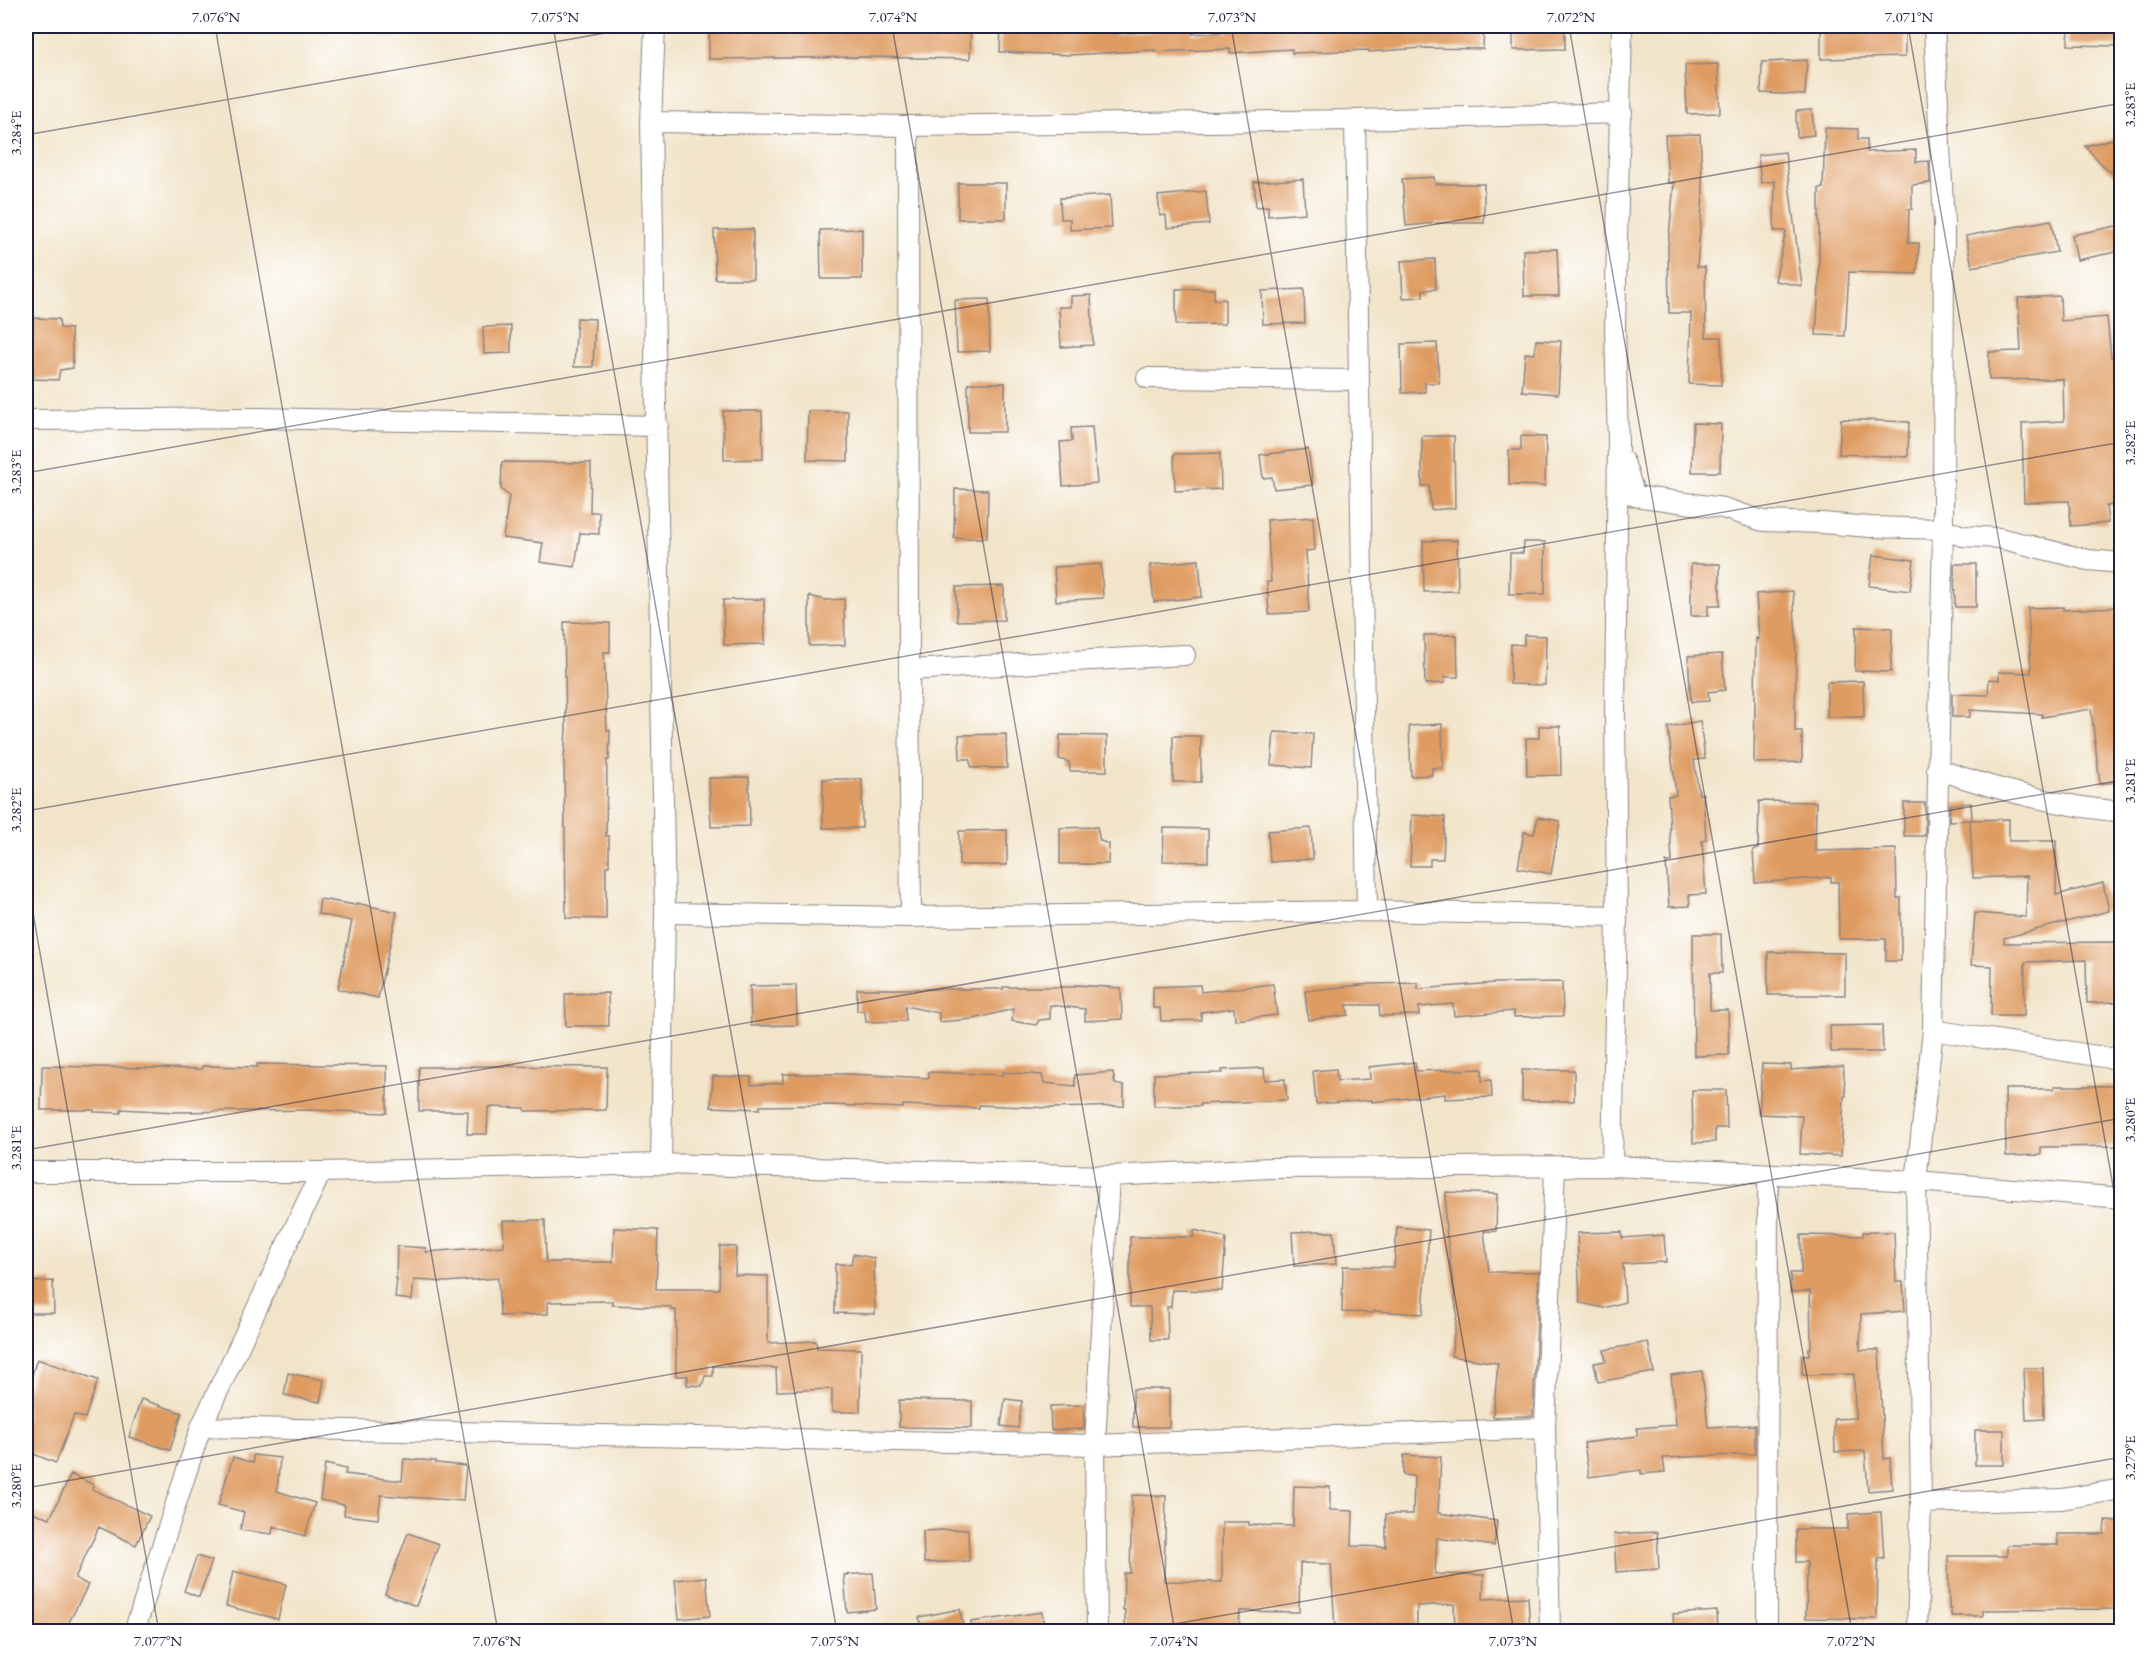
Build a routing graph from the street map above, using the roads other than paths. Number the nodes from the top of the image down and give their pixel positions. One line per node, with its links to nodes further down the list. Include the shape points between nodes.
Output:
1 (655, 26): 6 (street)
2 (1622, 26): 4 (street)
3 (1934, 26): 13 (street, via 1944,223)
4 (1622, 113): 5 (street); 12 (street, via 1614,328)
5 (1355, 120): 7 (street); 9 (street)
6 (651, 123): 7 (street); 11 (street)
7 (908, 126): 16 (street)
8 (1147, 378): 9 (street)
9 (1358, 380): 19 (street)
10 (26, 420): 11 (street, via 258,417)
11 (658, 426): 20 (street)
12 (1618, 442): 13 (street, via 1635,496 1723,508 1763,521); 21 (street)
13 (1943, 529): 14 (street, via 2088,560); 17 (street)
14 (2121, 563)
15 (1185, 655): 16 (street)
16 (909, 670): 22 (street)
17 (1938, 770): 18 (street, via 1984,785 2089,809); 23 (street)
18 (2121, 812)
19 (1367, 910): 21 (street); 22 (street)
20 (665, 913): 22 (street); 25 (street)
21 (1617, 916): 26 (street)
22 (911, 917)
23 (1933, 1030): 24 (street); 32 (street)
24 (2121, 1060)
25 (661, 1164): 29 (street); 31 (street)
26 (1612, 1166): 27 (street); 30 (street)
27 (1555, 1167): 31 (street, via 1270,1168); 35 (street)
28 (26, 1172): 29 (street)
29 (321, 1172): 34 (street)
30 (1768, 1174): 32 (street); 42 (street)
31 (1109, 1176): 36 (street)
32 (1916, 1181): 33 (street); 38 (street)
33 (2121, 1198)
34 (201, 1427): 36 (street); 39 (street)
35 (1545, 1428): 36 (street); 41 (street)
36 (1095, 1445): 40 (street)
37 (2121, 1489): 38 (street, via 2062,1498)
38 (1921, 1503): 43 (street)
39 (134, 1632)
40 (1097, 1632)
41 (1550, 1632)
42 (1767, 1632)
43 (1917, 1632)

